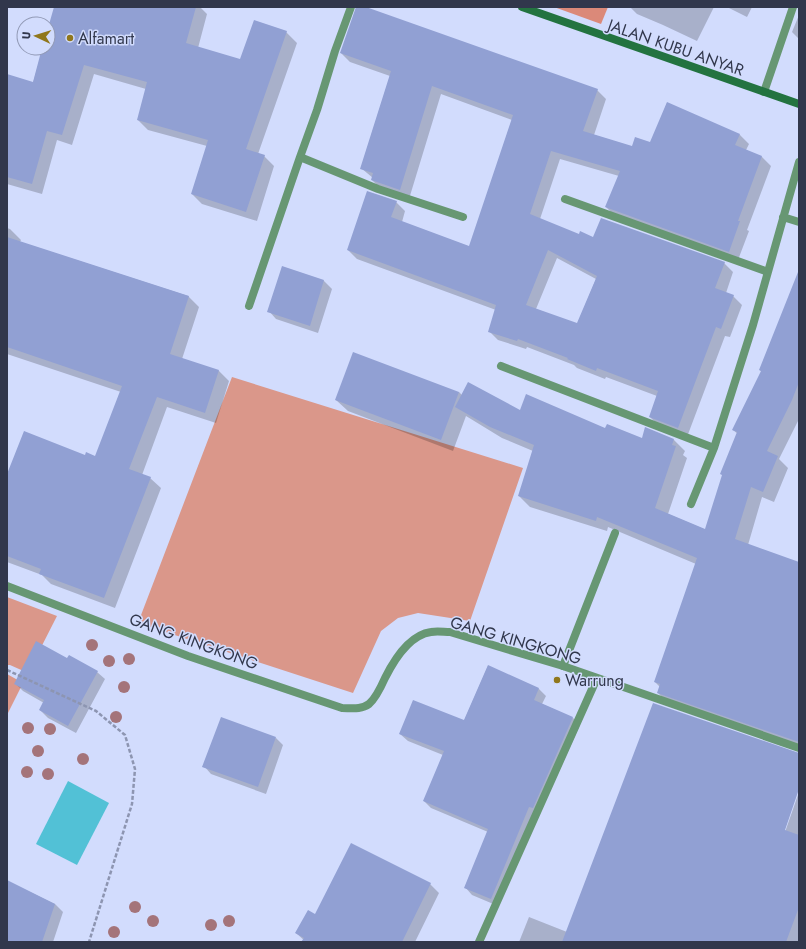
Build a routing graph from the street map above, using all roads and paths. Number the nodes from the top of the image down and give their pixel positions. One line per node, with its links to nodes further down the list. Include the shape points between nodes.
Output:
1 (351, 7): 6 (street)
2 (522, 7): 4 (street, JALAN KUBU ANYAR)
3 (793, 7): 4 (street)
4 (764, 92): 5 (street, JALAN KUBU ANYAR)
5 (799, 104)
6 (300, 157): 10 (street, via 378,189); 13 (street)
7 (799, 162): 9 (street)
8 (565, 199): 12 (street)
9 (783, 216): 11 (street); 12 (street)
10 (463, 217)
11 (799, 222)
12 (768, 272): 15 (street)
13 (249, 306)
14 (501, 366): 15 (street)
15 (714, 448): 16 (street)
16 (691, 504)
17 (615, 533): 19 (street)
18 (7, 586): 19 (street, GANG KINGKONG, via 188,656 342,708 368,705 404,648 430,632 450,632)
19 (563, 666): 21 (street, GANG KINGKONG)
20 (7, 670): 23 (path, via 96,712 125,735 135,769 132,804)
21 (597, 678): 22 (street, GANG KINGKONG); 24 (street)
22 (799, 748)
23 (89, 942)
24 (479, 942)

